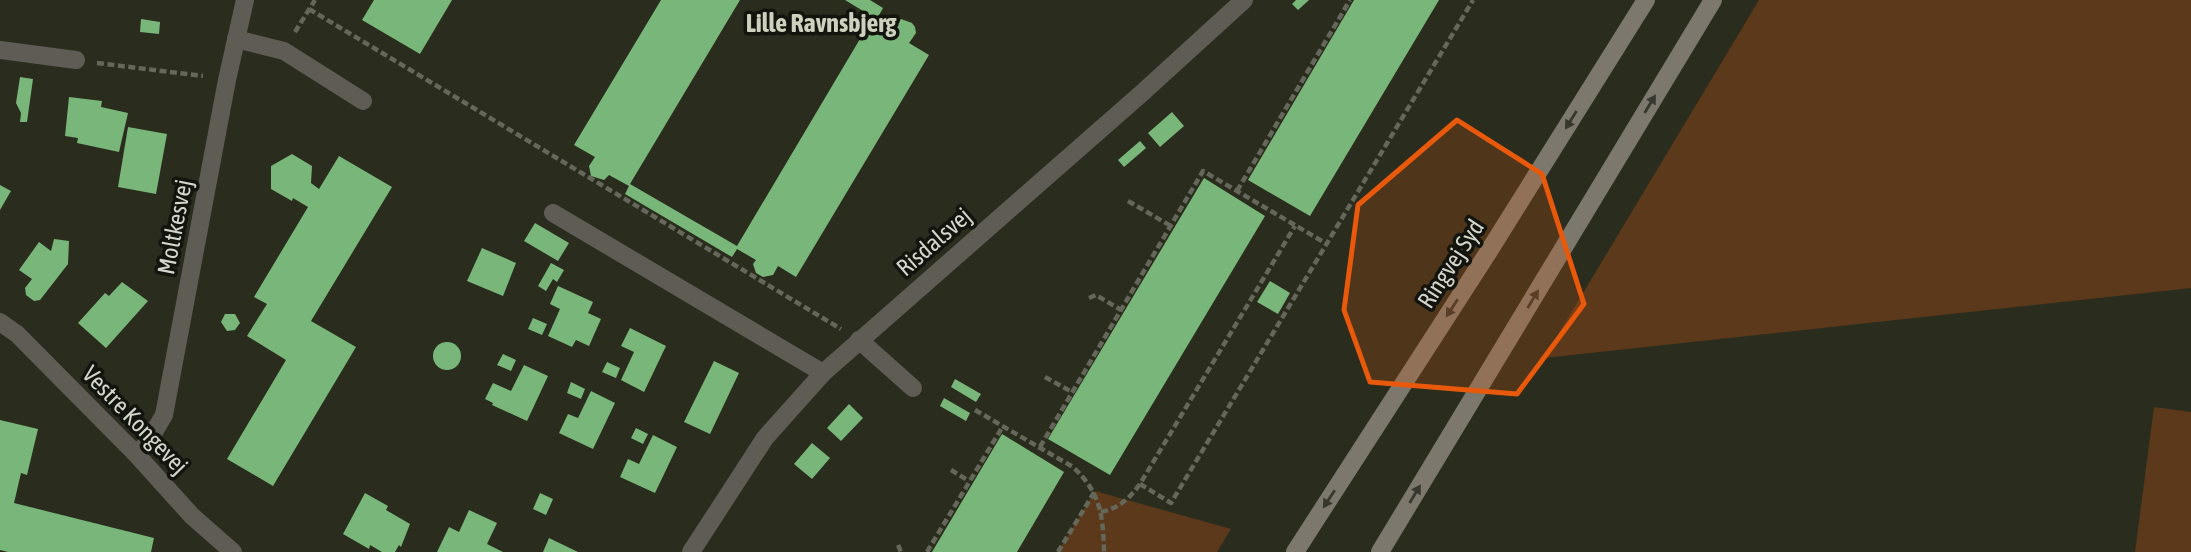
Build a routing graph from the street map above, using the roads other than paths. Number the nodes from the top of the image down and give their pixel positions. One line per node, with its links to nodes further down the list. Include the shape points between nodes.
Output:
1 (245, 0): 5 (street, Moltkesvej)
2 (1244, 0): 11 (street, Risdalsvej)
3 (1646, 0): 17 (main road, Ringvej Syd, one-way to 17)
4 (1713, 0): 18 (main road, one-way to 4)
5 (236, 39): 8 (street, via 284,51); 14 (street, Moltkesvej, via 164,415)
6 (0, 50): 7 (street)
7 (76, 60)
8 (363, 101)
9 (553, 213): 12 (street)
10 (0, 323): 14 (street, Vestre Kongevej, via 17,334)
11 (859, 340): 12 (street, Risdalsvej); 13 (street)
12 (823, 373): 16 (street, Risdalsvej, via 765,438)
13 (913, 388)
14 (136, 454): 15 (street, Vestre Kongevej, via 192,516)
15 (233, 552)
16 (691, 552)
17 (1295, 552)
18 (1380, 552)

